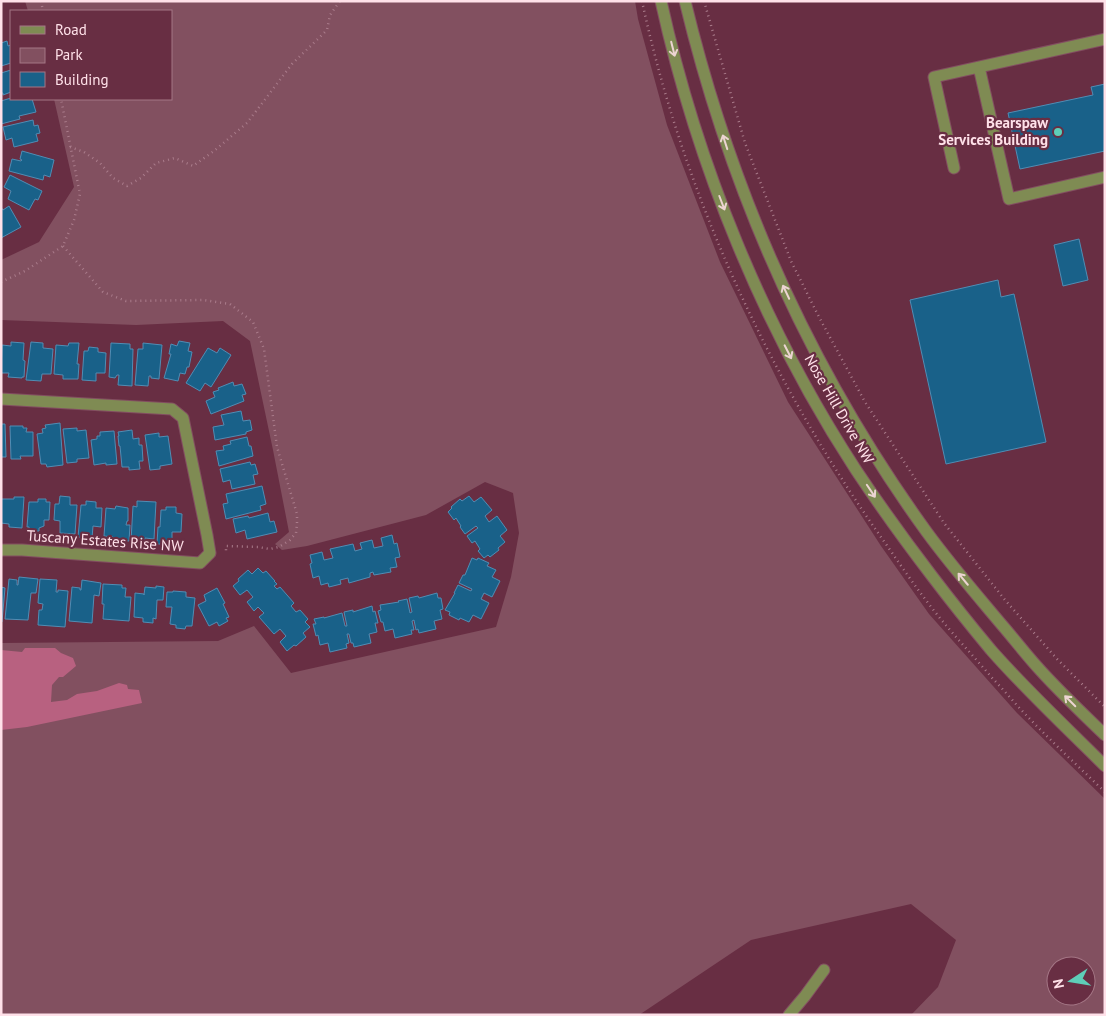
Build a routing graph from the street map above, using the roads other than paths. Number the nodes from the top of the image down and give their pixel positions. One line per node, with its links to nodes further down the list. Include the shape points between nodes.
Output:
1 (661, 1): 10 (street, Nose Hill Drive NW, one-way to 10, via 697,133 741,252 794,363 822,413 888,517 956,607 1022,684)
2 (685, 1): 9 (street, Nose Hill Drive NW, one-way to 2, via 1041,671 954,568 893,483 852,418 785,290 757,226 715,111)
3 (1105, 39): 4 (street)
4 (979, 67): 5 (street, via 934,77); 6 (street, via 1009,199)
5 (954, 168)
6 (1105, 177)
7 (1, 399): 8 (street, Tuscany Estates Rise NW, via 172,409 183,418 210,552 200,563)
8 (1, 550)
9 (1105, 735)
10 (1105, 766)
11 (824, 970): 12 (street)
12 (788, 1015)

